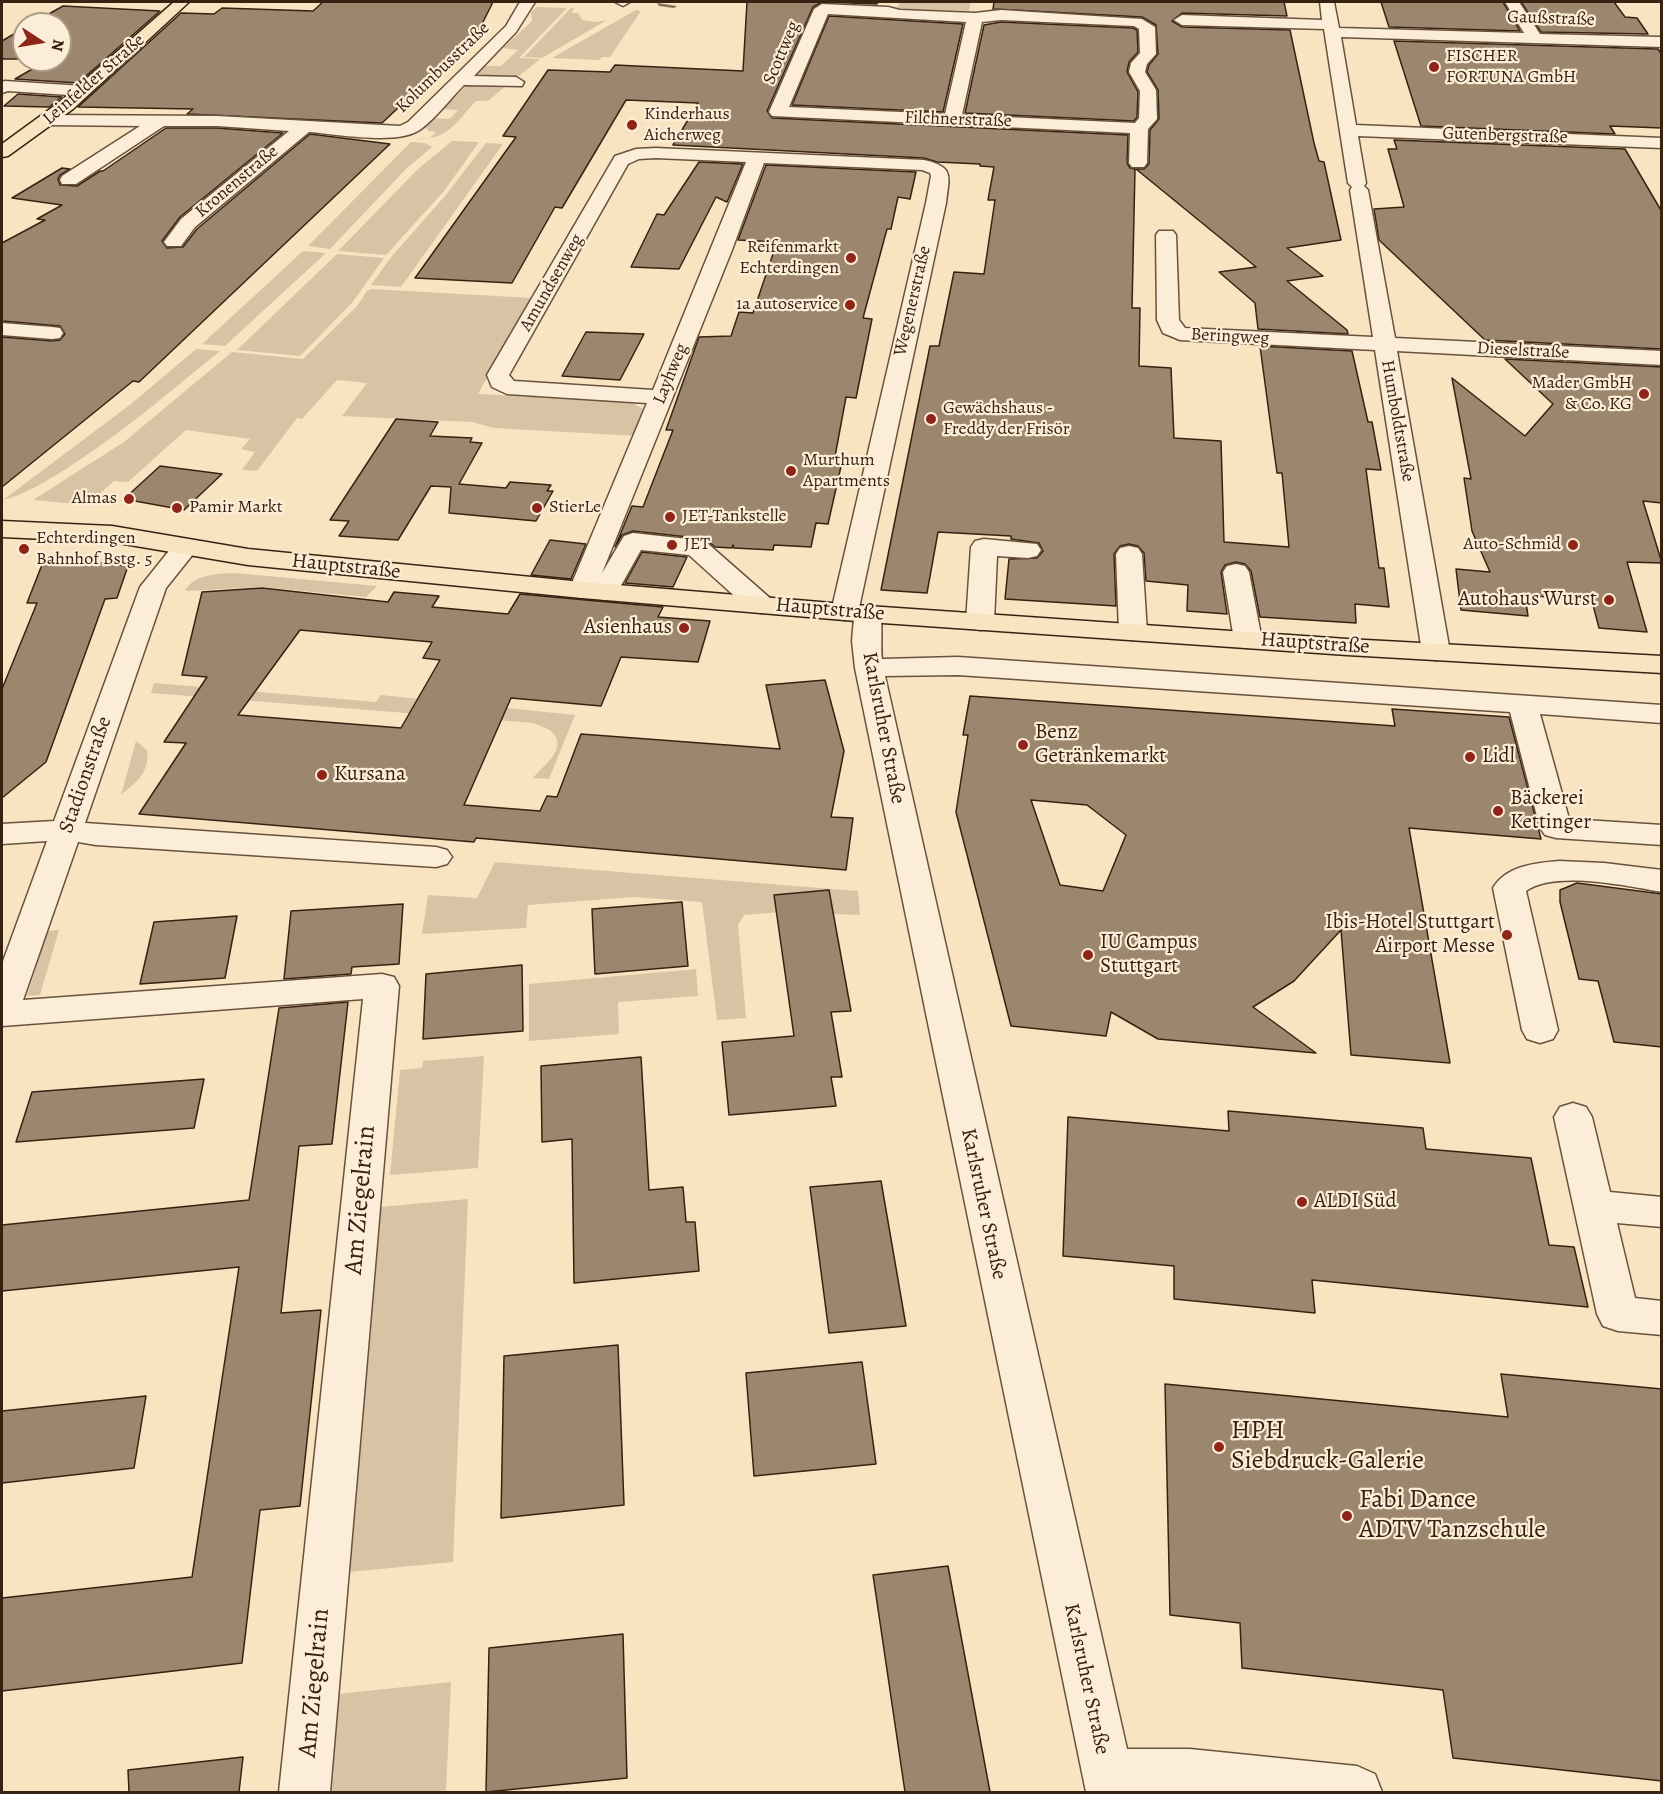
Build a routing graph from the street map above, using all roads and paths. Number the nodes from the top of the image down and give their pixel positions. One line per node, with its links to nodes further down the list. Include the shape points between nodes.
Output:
1 (182, 2): 13 (main road, Leinfelder Straße)
2 (528, 2): 10 (street, Kolumbusstraße, via 520,8 512,29)
3 (1327, 2): 7 (street, Humboldtstraße)
4 (1512, 2): 8 (street)
5 (975, 18): 14 (street, Scottweg, via 822,9); 15 (street); 19 (street, via 1137,14 1147,27 1148,54 1138,63 1137,79 1148,90 1149,119)
6 (1182, 20): 7 (street, Gaußstraße)
7 (1332, 29): 8 (street, Gaußstraße); 20 (street, Humboldtstraße)
8 (1535, 38): 9 (street, Gaußstraße)
9 (1662, 42)
10 (460, 80): 11 (street); 21 (street, Kolumbusstraße, via 414,126)
11 (516, 82)
12 (2, 88): 13 (street)
13 (84, 91): 16 (main road, Leinfelder Straße)
14 (778, 112): 15 (street, Filchnerstraße)
15 (953, 119): 19 (street, Filchnerstraße)
16 (49, 120): 17 (street, Kronenstraße); 23 (main road, Leinfelder Straße)
17 (161, 120): 18 (street, Kronenstraße); 26 (street)
18 (305, 127): 21 (street, Kronenstraße); 28 (street, Kronenstraße, via 188,223)
19 (1138, 128): 25 (street)
20 (1348, 130): 22 (street, Gutenbergstraße); 31 (street, Humboldtstraße)
21 (403, 131)
22 (1660, 146)
23 (5, 147)
24 (756, 158): 33 (street, Layhweg); 33 (street, Amundsenweg, via 642,153 621,160 498,375 507,387 520,389); 41 (street, Wegenerstraße, via 924,165 938,170 940,176)
25 (1138, 164)
26 (69, 180)
27 (1166, 235): 31 (street, Beringweg, via 1168,320 1180,334)
28 (174, 242)
29 (2, 329): 30 (street)
30 (52, 333)
31 (1384, 344): 32 (street, Dieselstraße); 45 (street, Humboldtstraße)
32 (1662, 358)
33 (662, 397): 39 (street, Layhweg)
34 (2, 529): 35 (main road, Hauptstraße, via 112,534)
35 (185, 548): 39 (main road, Hauptstraße); 50 (street, Stadionstraße, via 153,587)
36 (1028, 550): 42 (street, via 984,547)
37 (1129, 554): 43 (street)
38 (1236, 572): 44 (street)
39 (593, 591): 40 (main road, Hauptstraße); 40 (street, via 633,541 698,548)
40 (761, 605): 41 (main road, Hauptstraße)
41 (857, 613): 42 (main road, Hauptstraße); 47 (street, Karlsruher Straße, via 866,641)
42 (980, 622): 43 (main road, Hauptstraße)
43 (1133, 633): 44 (main road, Hauptstraße)
44 (1248, 640): 45 (main road, Hauptstraße)
45 (1436, 652): 46 (main road, Hauptstraße)
46 (1662, 664)
47 (868, 668): 48 (street, via 969,667); 61 (street, Karlsruher Straße)
48 (1523, 705): 49 (street); 52 (street, via 1556,828)
49 (1662, 714)
50 (67, 830): 51 (street); 53 (street); 55 (street, Stadionstraße)
51 (2, 834)
52 (1662, 835)
53 (436, 857)
54 (1662, 881): 56 (street, via 1545,871 1516,880 1509,888)
55 (2, 1012): 62 (street, Am Ziegelrain, via 382,986)
56 (1540, 1030)
57 (1573, 1118): 58 (street)
58 (1595, 1206): 59 (street); 60 (street, via 1618,1314)
59 (1662, 1212)
60 (1662, 1317)
61 (1109, 1784): 63 (street, via 1190,1774)
62 (305, 1792)
63 (1357, 1792)

